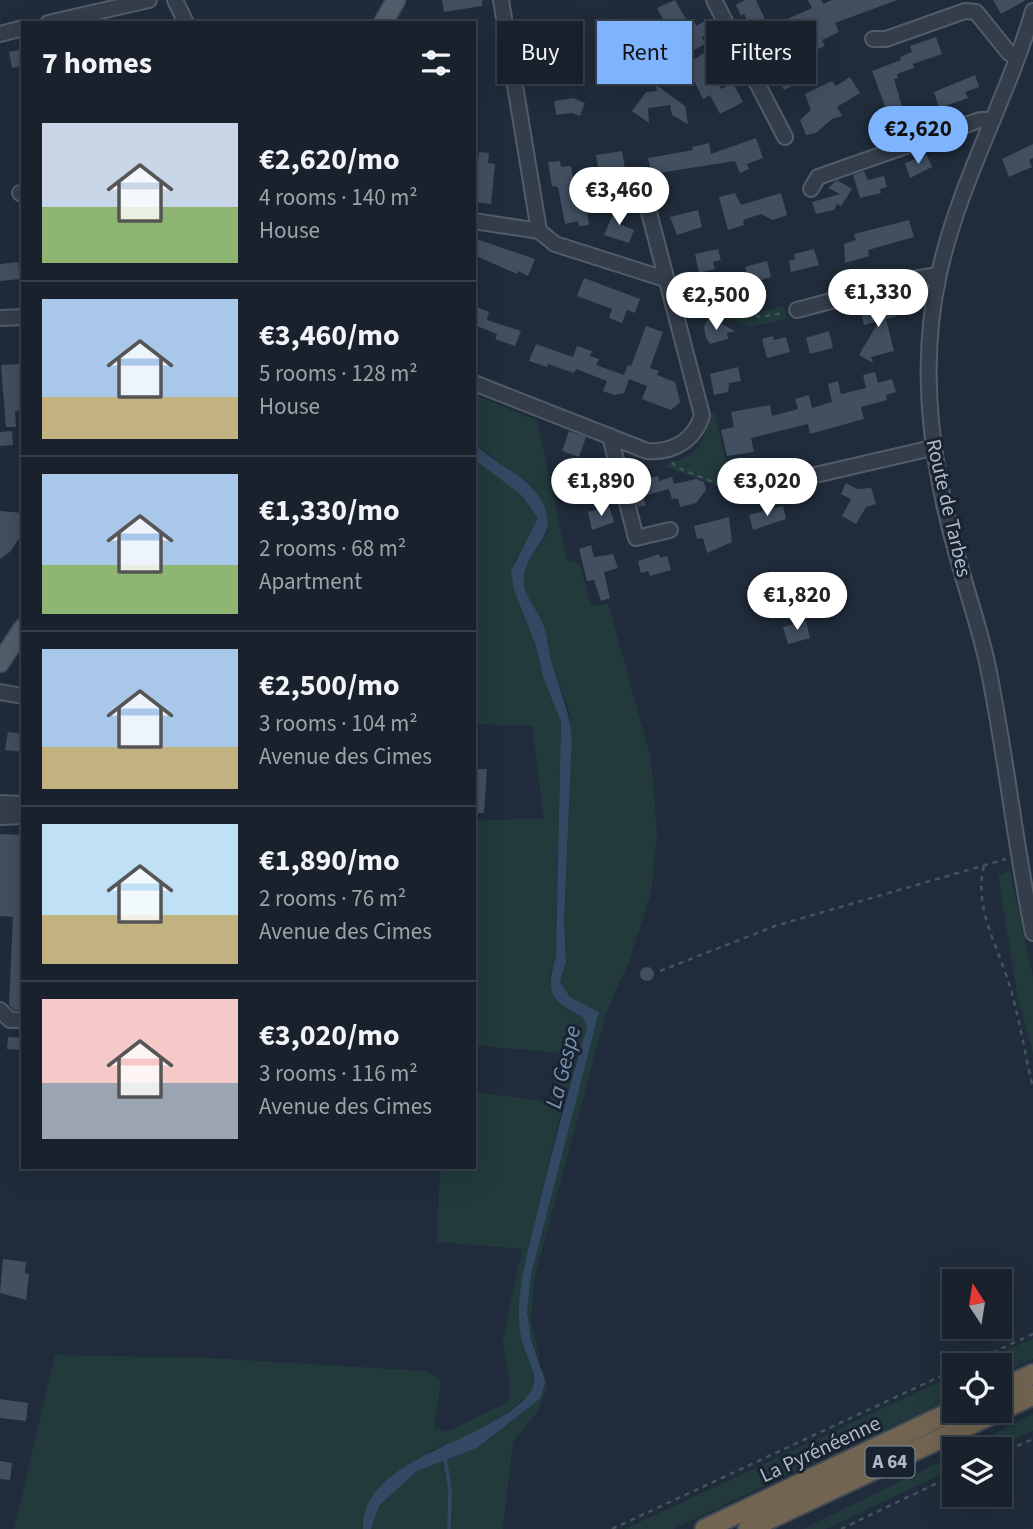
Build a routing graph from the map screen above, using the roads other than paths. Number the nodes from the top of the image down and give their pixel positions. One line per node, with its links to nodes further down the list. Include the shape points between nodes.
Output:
1 (149, 0): 6 (street)
2 (174, 0): 7 (street)
3 (396, 0): 8 (main road)
4 (501, 0): 19 (street)
5 (715, 0): 15 (street)
6 (57, 21)
7 (185, 21)
8 (384, 21)
9 (1032, 21): 13 (street, Route de Tarbes)
10 (21, 29): 11 (street)
11 (0, 34)
12 (873, 39): 13 (street, via 886,39 965,11 975,12)
13 (1017, 57): 14 (street, Route de Tarbes)
14 (993, 120): 16 (street, via 980,120 818,177); 20 (street, Route de Tarbes, via 959,201)
15 (785, 136)
16 (811, 189)
17 (645, 197): 21 (street)
18 (476, 221): 19 (street)
19 (539, 231): 21 (street, via 555,244)
20 (938, 275): 22 (street); 27 (street, Route de Tarbes, via 930,346)
21 (665, 279): 26 (street, via 702,415 698,428 690,438 662,452)
22 (797, 310)
23 (21, 317): 24 (street)
24 (0, 318)
25 (476, 384): 26 (street)
26 (610, 436): 29 (street, via 636,538)
27 (932, 448): 28 (street); 38 (street, Route de Tarbes, via 988,665 1018,853)
28 (785, 482)
29 (670, 530)
30 (21, 631): 31 (main road)
31 (0, 663)
32 (0, 692): 33 (street)
33 (21, 696)
34 (0, 803): 35 (street)
35 (21, 804)
36 (21, 816): 37 (street)
37 (0, 817)
38 (1027, 876): 39 (street, Route de Tarbes)
39 (1033, 933)
40 (0, 1010): 41 (street, via 10,1020)
41 (21, 1020)
42 (1033, 1374): 43 (highway)
43 (1012, 1384)
44 (1033, 1395): 47 (highway, La Pyrénéenne / A 64)
45 (942, 1416): 46 (highway, La Pyrénéenne / A 64)
46 (705, 1529)
47 (748, 1529)

